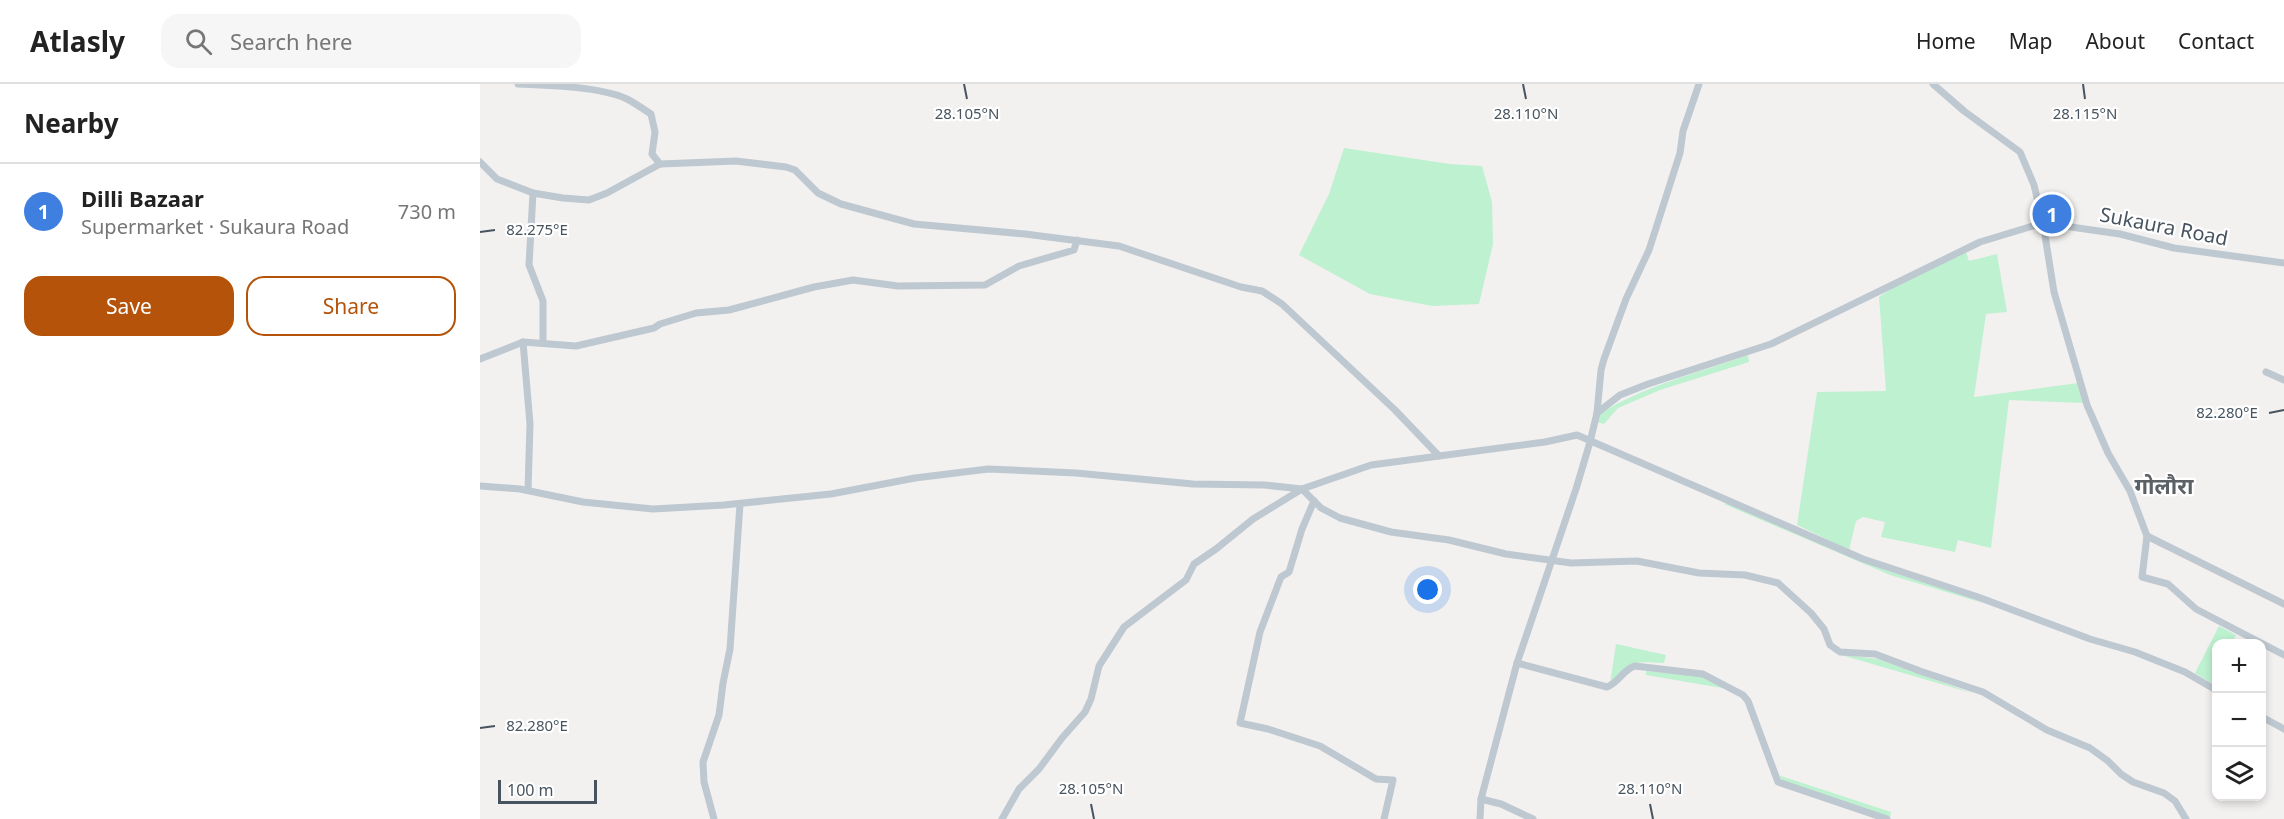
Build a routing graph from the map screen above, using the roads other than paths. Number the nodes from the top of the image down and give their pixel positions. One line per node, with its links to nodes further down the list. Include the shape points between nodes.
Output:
1 (518, 84): 5 (street, via 604,92 626,98 651,114 655,132 652,154)
2 (1699, 84): 15 (street, via 1649,250 1604,359)
3 (1933, 84): 7 (street, via 2020,152 2034,184)
4 (480, 162): 6 (street, via 497,179)
5 (660, 164): 6 (street, via 589,200); 8 (street, via 736,161 786,166 818,193 841,204 914,224)
6 (533, 193): 11 (street, via 529,266 543,301)
7 (2043, 223): 9 (street, Sukaura Road, via 2120,234 2174,248); 15 (street, via 1980,242 1771,344 1648,384 1620,396); 23 (street, via 2054,292 2086,405 2130,491)
8 (1077, 240): 11 (street, via 1074,250 1019,266 985,285 898,286 853,280 729,310 696,313 589,344); 17 (street, via 1119,246 1262,291 1312,331)
9 (2284, 263)
10 (523, 342): 11 (street); 12 (street); 20 (street, via 530,424)
11 (543, 342)
12 (480, 359)
13 (2266, 372): 14 (street)
14 (2284, 380)
15 (1597, 413): 16 (street)
16 (1590, 442): 17 (street, via 1577,435); 24 (street); 28 (street, via 1863,559 2135,652)
17 (1439, 456): 19 (street, via 1371,465)
18 (480, 486): 20 (street)
19 (1302, 489): 21 (street); 22 (street, via 988,469); 33 (street, via 1253,519 1194,564 1186,580 1124,627 1099,666 1085,712 1018,789)
20 (528, 490): 22 (street, via 583,502 653,509)
21 (1314, 501): 24 (street, via 1340,518 1391,532); 34 (street, via 1288,572 1281,577 1260,632 1240,723 1320,746 1376,779 1393,780)
22 (740, 504): 32 (street, via 730,649 719,715 702,762)
23 (2147, 536): 25 (street); 26 (street, via 2142,577 2168,584 2196,609)
24 (1550, 561): 27 (street); 38 (street, via 1637,561 1778,583 1811,613 1824,629 1830,645 1840,652 1875,654 1983,692 2047,730 2090,748 2133,782 2164,794 2175,801)
25 (2284, 604)
26 (2284, 655)
27 (1517, 663): 31 (street); 37 (street, via 1607,687 1635,666 1703,674 1748,701 1778,782)
28 (2212, 687)
29 (2266, 719): 30 (street)
30 (2284, 729)
31 (1481, 800): 35 (street); 36 (street, via 1501,804)
32 (714, 819)
33 (1002, 819)
34 (1384, 819)
35 (1480, 819)
36 (1533, 819)
37 (1887, 819)
38 (2186, 819)

